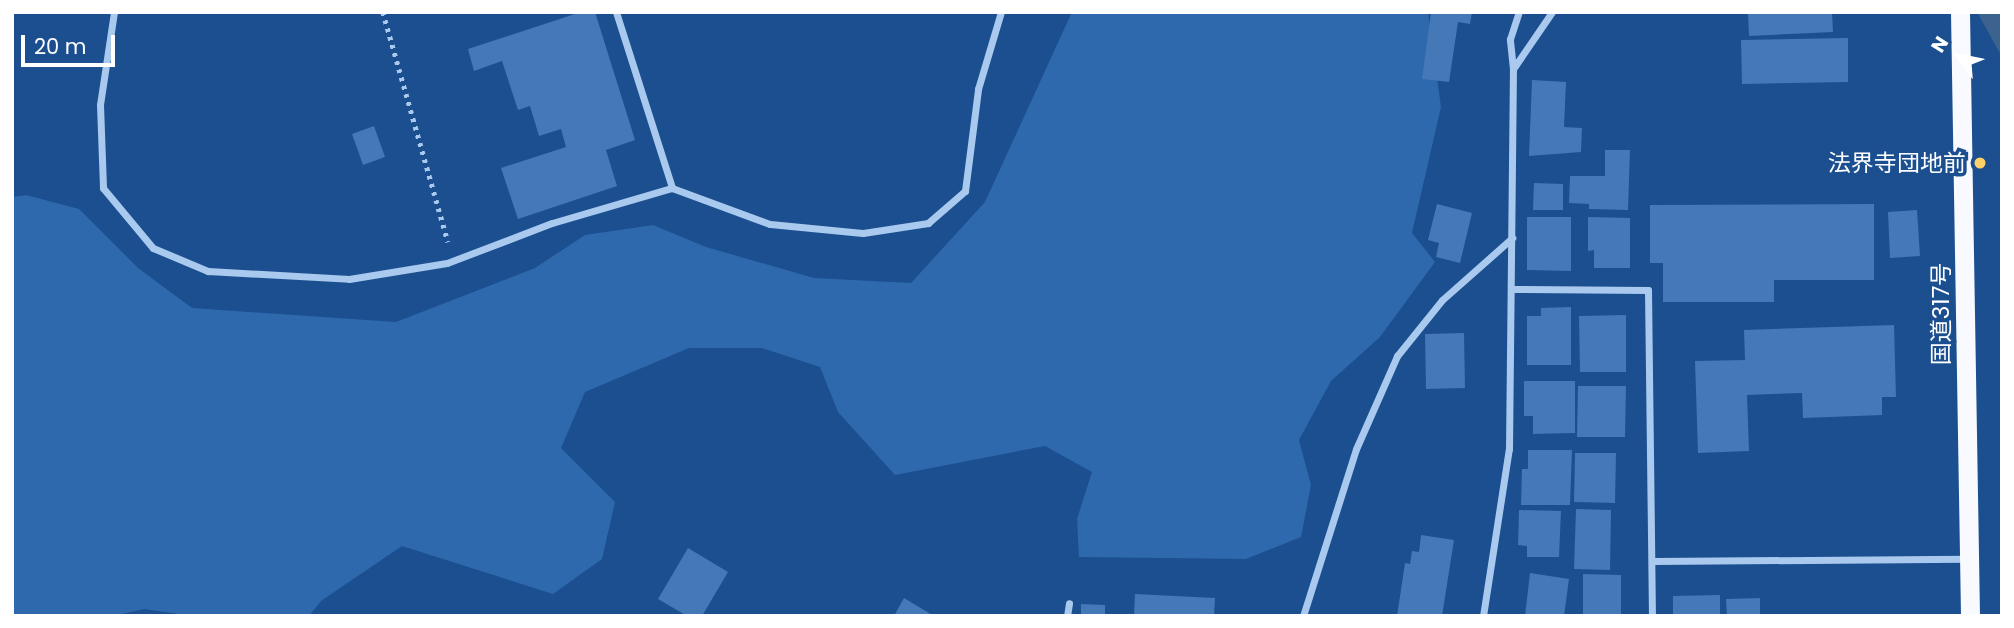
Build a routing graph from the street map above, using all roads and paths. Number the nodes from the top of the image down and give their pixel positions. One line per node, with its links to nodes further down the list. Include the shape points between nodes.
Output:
1 (114, 12): 11 (street, via 100,105 103,188 153,248 208,271 349,279)
2 (383, 12): 11 (path)
3 (617, 12): 9 (street)
4 (1001, 12): 9 (street, via 978,89 965,191 928,223 863,233 771,223)
5 (1519, 12): 8 (street, via 1510,39)
6 (1552, 12): 8 (street)
7 (1960, 12): 13 (highway, 国道317号, via 1965,121)
8 (1513, 69): 10 (street)
9 (672, 188): 11 (street, via 552,223)
10 (1512, 238): 12 (street); 17 (street, via 1442,300 1397,356 1356,449)
11 (453, 260)
12 (1513, 289): 14 (street, via 1648,290); 18 (street, via 1509,449)
13 (1966, 559): 14 (street); 20 (highway, 国道317号)
14 (1653, 561): 19 (street)
15 (1069, 603): 16 (street)
16 (1068, 616)
17 (1303, 616)
18 (1483, 616)
19 (1652, 616)
20 (1970, 616)

